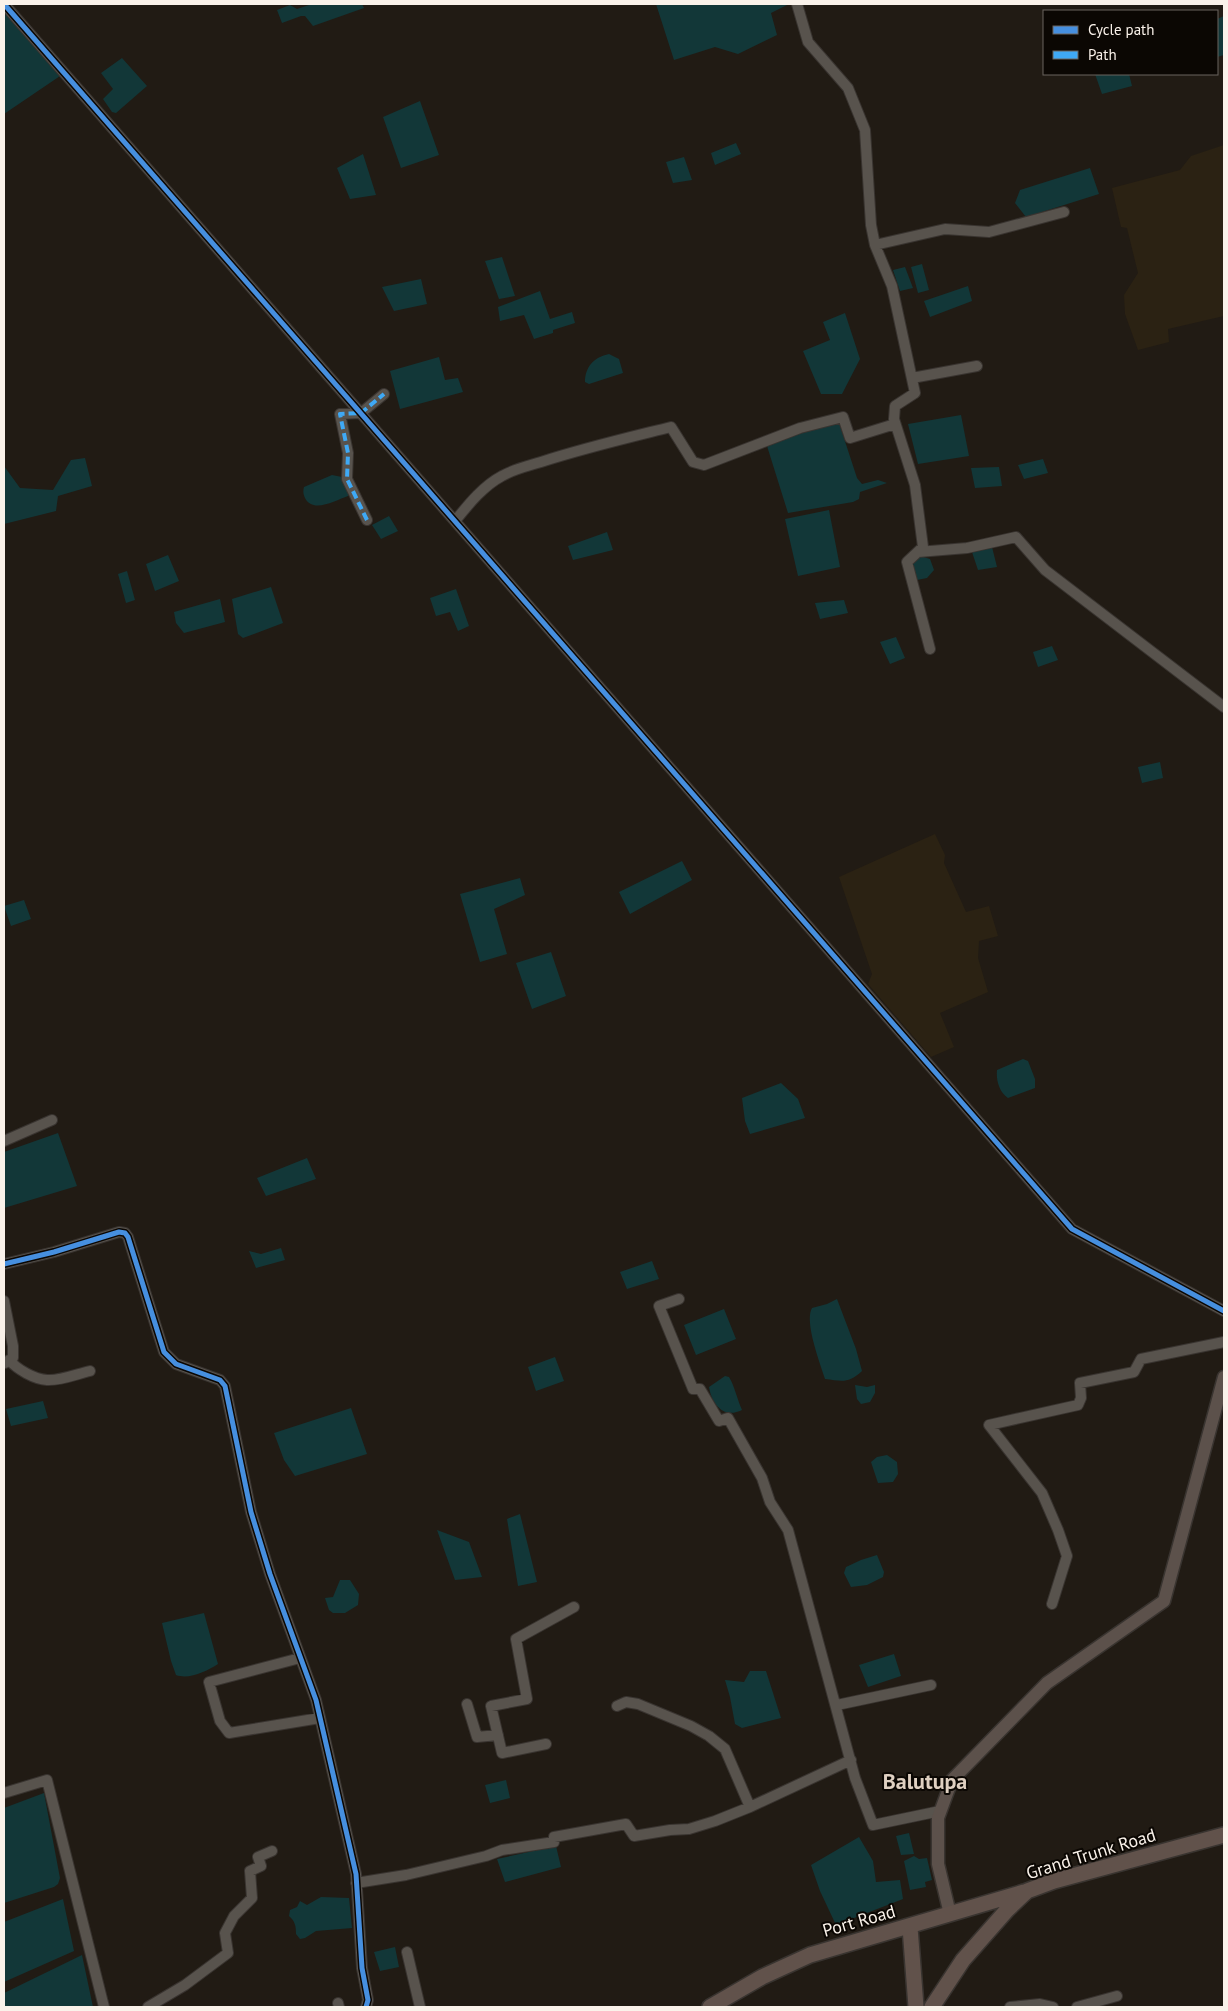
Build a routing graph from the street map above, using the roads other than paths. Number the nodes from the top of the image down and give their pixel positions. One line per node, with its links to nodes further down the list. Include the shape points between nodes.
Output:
1 (4, 4): 8 (street)
2 (797, 4): 4 (street, via 808,42 848,88 865,130)
3 (1064, 212): 4 (street, via 989,232 945,229)
4 (875, 245): 6 (street, via 892,286)
5 (977, 366): 6 (street)
6 (912, 378): 9 (street, via 915,393 895,406)
7 (384, 394): 8 (street)
8 (361, 412): 10 (street, via 340,414 348,453 347,479); 11 (street)
9 (896, 424): 11 (street, via 850,438 843,417 800,428 704,464 693,462 671,427 519,468 490,484); 12 (street, via 915,484 923,547)
10 (366, 520)
11 (455, 521): 20 (street, via 1072,1229)
12 (918, 552): 13 (street, via 907,562); 14 (street, via 967,548 1016,537 1045,570)
13 (930, 649)
14 (1224, 707)
15 (52, 1120): 16 (street)
16 (4, 1141)
17 (4, 1264): 27 (street, via 125,1233 164,1352 176,1364 220,1380 224,1386 251,1512)
18 (679, 1299): 30 (street, via 659,1306 693,1389 700,1388 719,1421 728,1418 762,1478 770,1502 788,1530)
19 (4, 1301): 22 (street, via 13,1346 13,1358)
20 (1224, 1311)
21 (1224, 1342): 25 (street, via 1141,1359 1134,1372 1080,1383 1078,1405 989,1425 1042,1493 1058,1530 1067,1556)
22 (6, 1362): 23 (street, via 47,1380)
23 (90, 1371)
24 (1224, 1377): 38 (main road, via 1164,1601 1047,1683 952,1780)
25 (1052, 1604)
26 (574, 1607): 33 (street, via 516,1638 527,1699 491,1706)
27 (300, 1658): 32 (street); 32 (street, via 209,1682 220,1722 229,1734)
28 (931, 1685): 30 (street)
29 (467, 1704): 33 (street, via 477,1737)
30 (837, 1705): 35 (street)
31 (616, 1706): 37 (street, via 626,1702 638,1704 691,1726 718,1742)
32 (320, 1718): 41 (street)
33 (498, 1734): 34 (street, via 502,1753)
34 (546, 1744)
35 (851, 1760): 37 (street); 38 (street, via 873,1824)
36 (4, 1793): 47 (street, via 47,1780)
37 (750, 1807): 41 (street, via 689,1829 634,1836 626,1824 554,1837 554,1842 502,1850 406,1875)
38 (940, 1811): 43 (main road, via 938,1864)
39 (1224, 1835): 42 (highway, Grand Trunk Road)
40 (272, 1851): 48 (street, via 258,1857 261,1866 250,1871 252,1898 234,1916 225,1933 228,1952)
41 (356, 1883): 49 (street, via 362,1968 368,2000)
42 (1027, 1891): 43 (highway, Port Road); 53 (highway, Grand Trunk Road, via 973,1947)
43 (950, 1914): 44 (highway, Port Road)
44 (910, 1927): 51 (highway, Port Road, via 810,1955 762,1977); 52 (highway)
45 (407, 1952): 50 (street)
46 (1117, 1996): 56 (street)
47 (104, 2007)
48 (148, 2007)
49 (366, 2007)
50 (420, 2007)
51 (710, 2007)
52 (916, 2007)
53 (932, 2007)
54 (1010, 2007): 55 (street, via 1040,2004)
55 (1053, 2007)
56 (1077, 2007)

